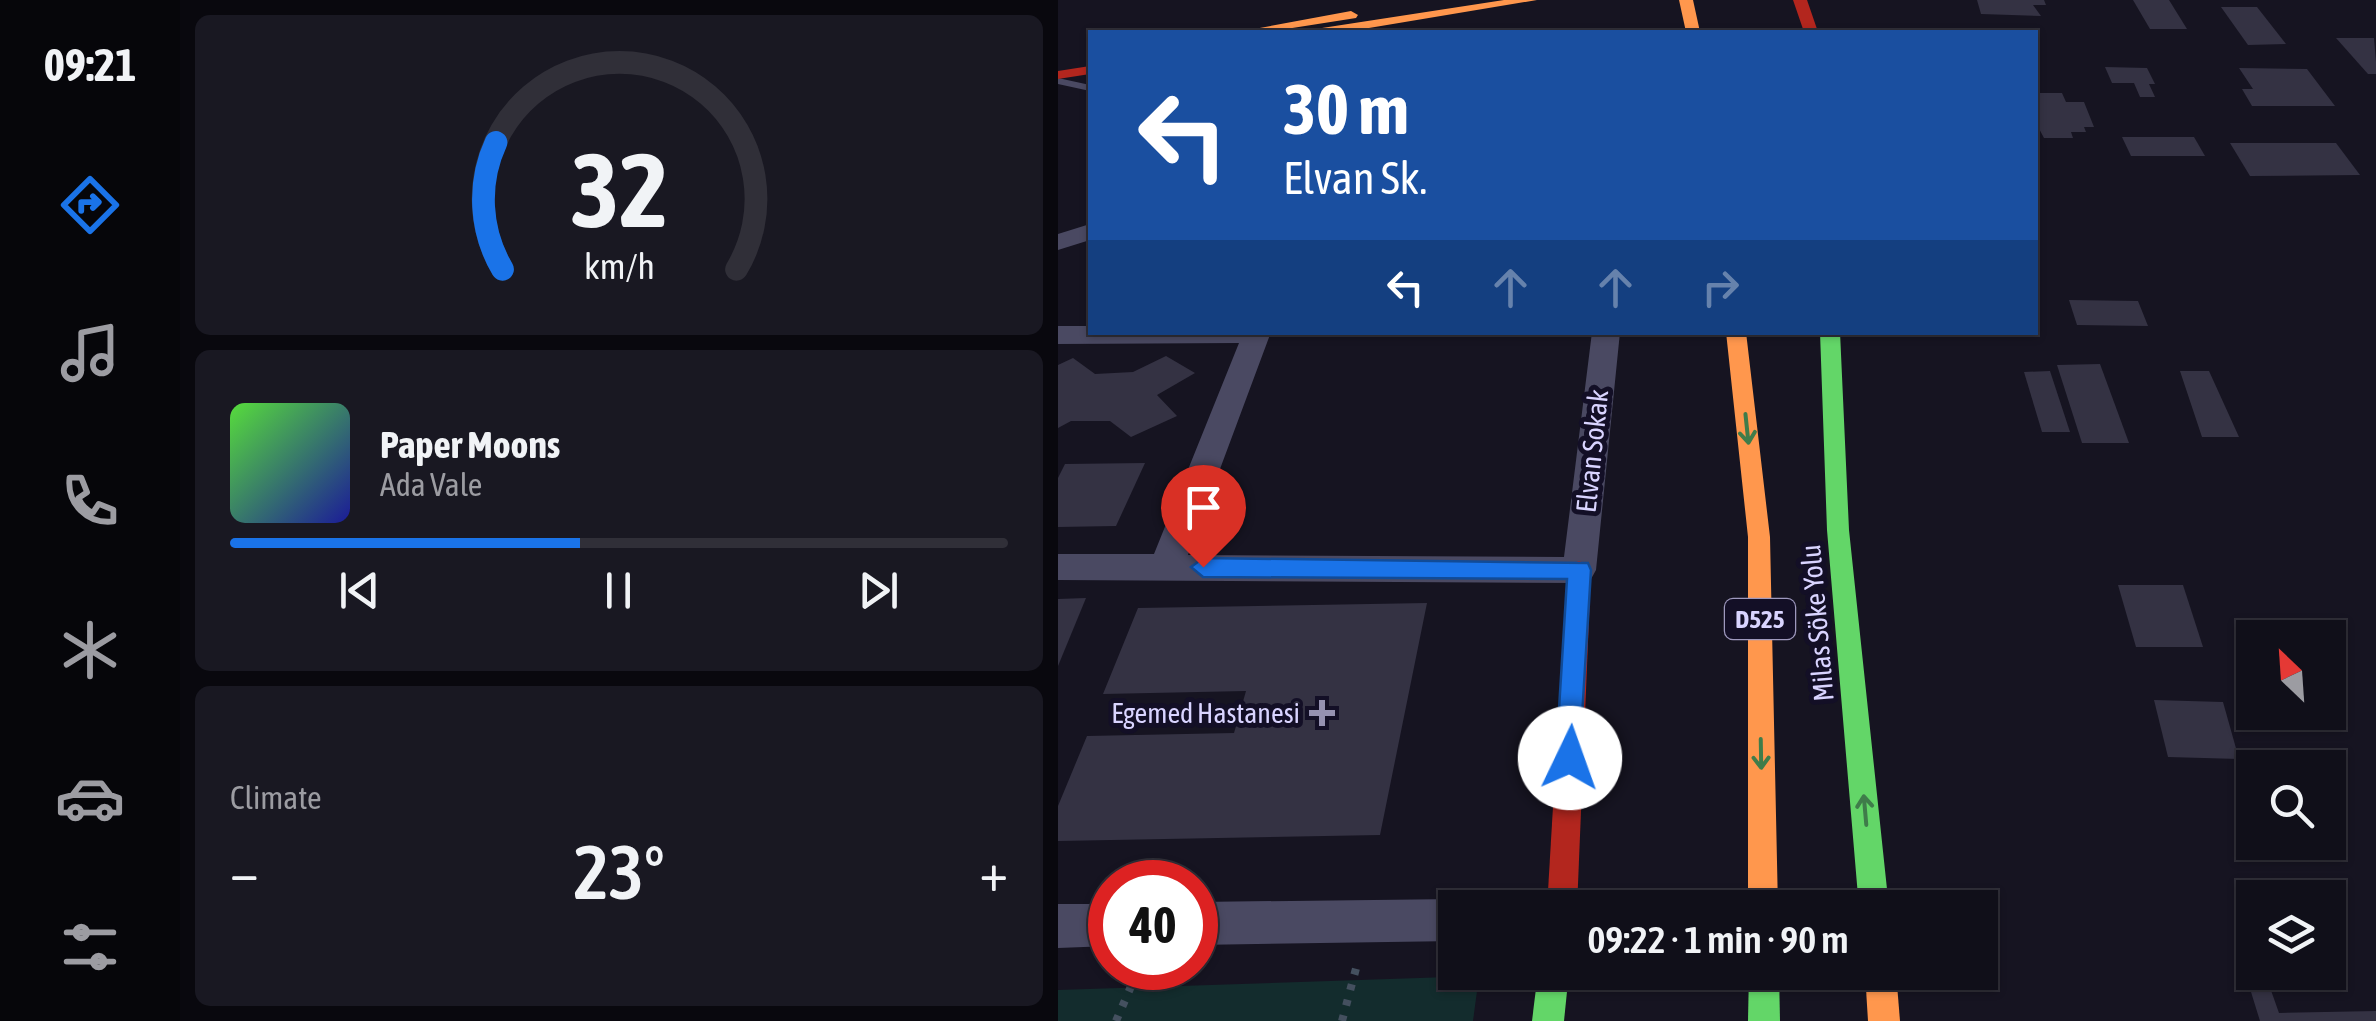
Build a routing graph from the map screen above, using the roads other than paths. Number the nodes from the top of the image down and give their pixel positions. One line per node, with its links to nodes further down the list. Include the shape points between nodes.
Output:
1 (1446, 0): 5 (main road)
2 (1530, 0): 7 (main road)
3 (1686, 0): 8 (main road)
4 (1800, 0): 9 (main road)
5 (1393, 4): 6 (main road)
6 (1255, 30)
7 (1335, 30)
8 (1693, 30)
9 (1810, 30)
10 (1088, 57): 11 (main road)
11 (1058, 62)
12 (1088, 70): 13 (main road)
13 (1058, 78): 14 (lane)
14 (1088, 87)
15 (1088, 233): 16 (street)
16 (1058, 242)
17 (1058, 335): 18 (street)
18 (1088, 335)
19 (1256, 335): 24 (street)
20 (1606, 335): 25 (street, Elvan Sokak)
21 (1736, 335): 27 (main road, Milas Söke Yolu / D525, one-way to 27, via 1759,538)
22 (1830, 335): 28 (main road, Milas Söke Yolu, one-way to 22, via 1838,530)
23 (1058, 567): 24 (street)
24 (1166, 567): 25 (street)
25 (1579, 570): 26 (main road)
26 (1563, 890)
27 (1763, 890)
28 (1872, 890)
29 (1438, 920): 30 (street)
30 (1218, 924)
31 (1088, 925): 32 (street)
32 (1058, 926)
33 (1552, 990): 36 (main road)
34 (1764, 990): 37 (main road)
35 (1881, 990): 38 (main road)
36 (1548, 1021)
37 (1764, 1021)
38 (1884, 1021)

